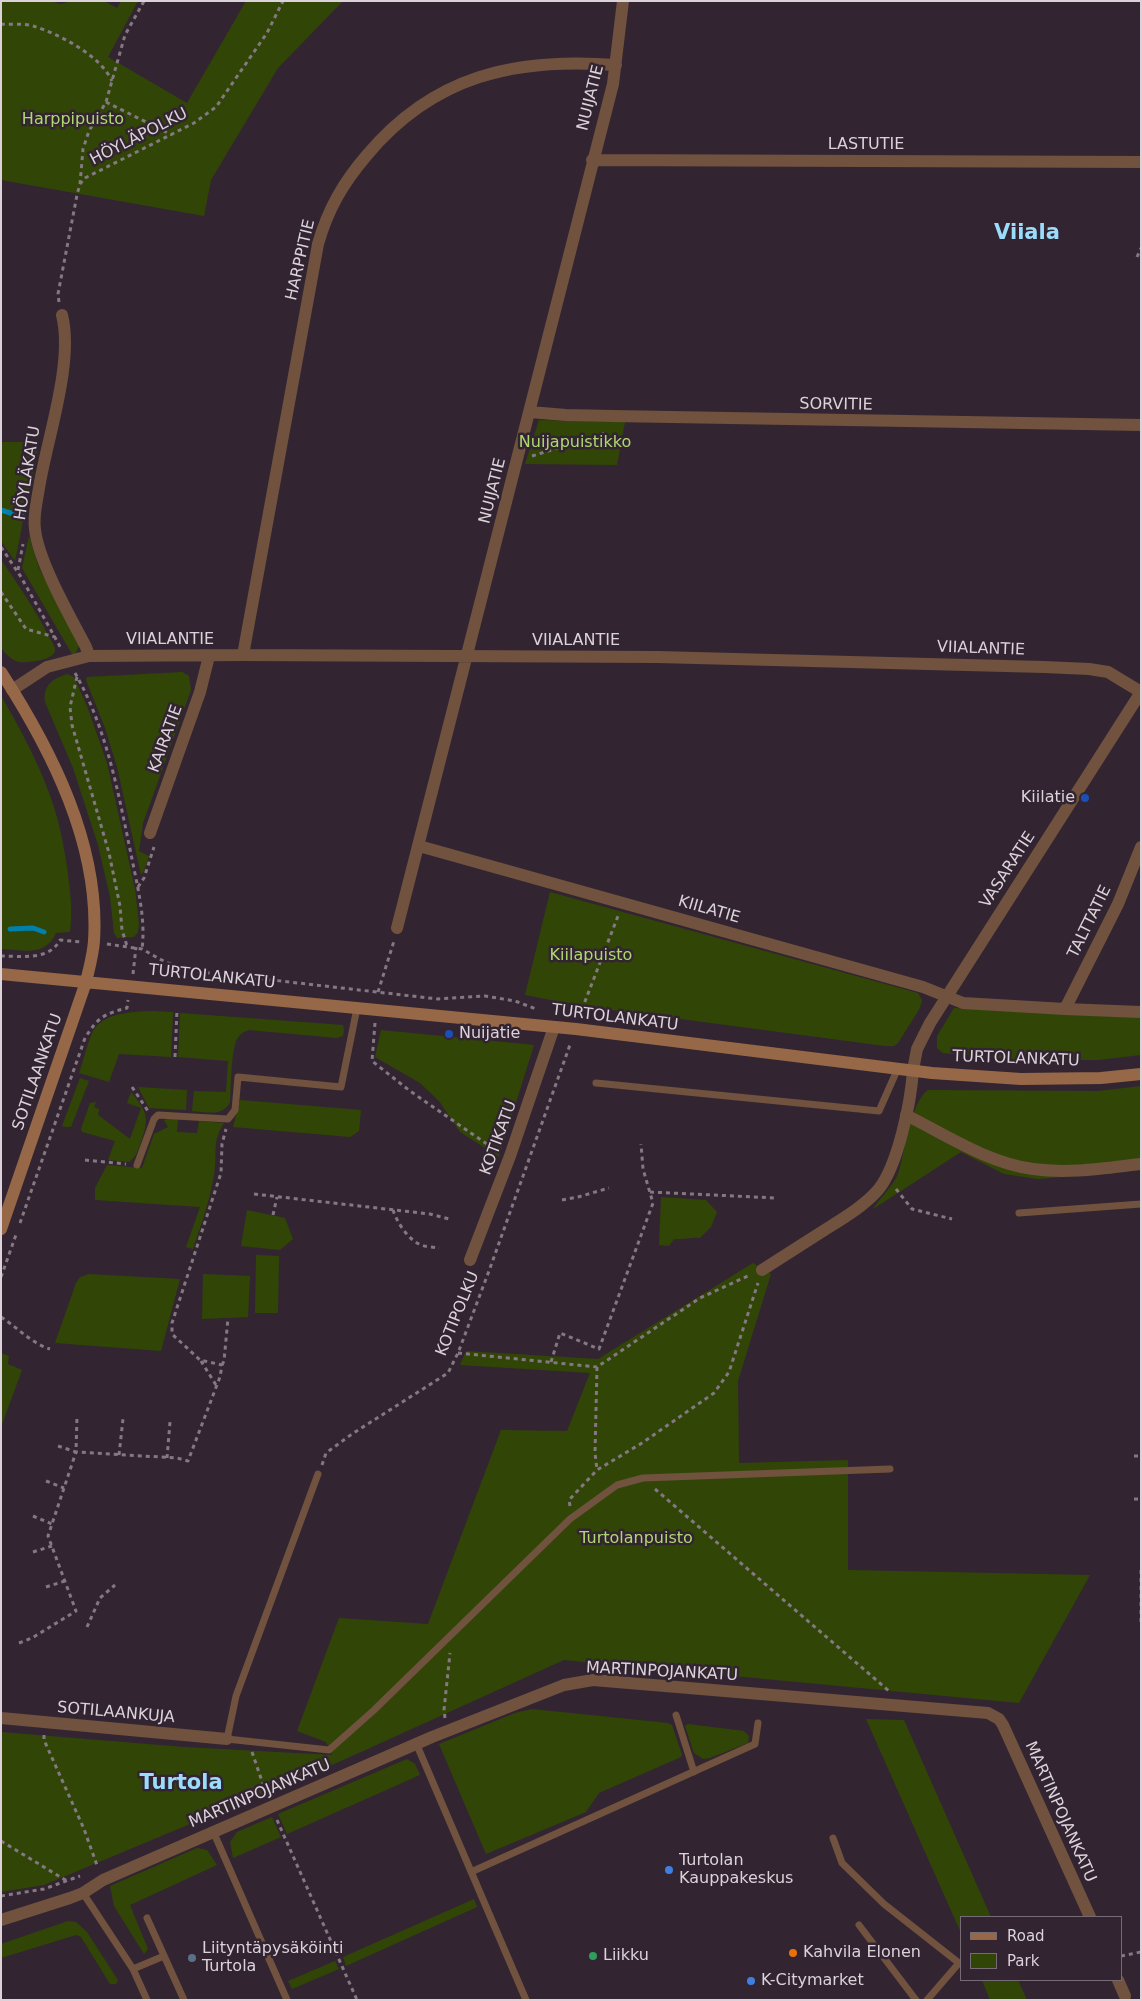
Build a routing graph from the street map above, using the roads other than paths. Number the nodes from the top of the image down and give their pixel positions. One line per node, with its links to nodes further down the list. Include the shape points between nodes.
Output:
1 (623, 1): 2 (street, NUIJATIE)
2 (616, 65): 3 (street, NUIJATIE); 8 (street, HARPPITIE, via 524,67 493,72 460,83 417,107 398,123 381,138 343,186 325,220 318,244)
3 (592, 160): 4 (street, LASTUTIE); 6 (street, NUIJATIE)
4 (1141, 162)
5 (62, 315): 9 (street, HÖYLÄKATU, via 65,334 63,370 34,526 45,564)
6 (530, 412): 7 (street, SORVITIE, via 566,416); 11 (street, NUIJATIE)
7 (1141, 425)
8 (243, 655): 10 (street, VIIALANTIE); 11 (street, VIIALANTIE)
9 (88, 656): 10 (street, VIIALANTIE); 13 (street, VIIALANTIE, via 47,666)
10 (209, 656): 15 (street, KAIRATIE)
11 (467, 656): 14 (street, VIIALANTIE, via 847,661 1089,669 1108,672); 16 (street, NUIJATIE)
12 (1, 672): 13 (main road, SOTILAANKATU)
13 (12, 690): 20 (main road, SOTILAANKATU, via 64,789 84,847 93,890 94,943)
14 (1141, 692): 21 (street, VASARATIE)
15 (152, 838)
16 (418, 846): 18 (street, NUIJATIE); 21 (street, KIILATIE, via 923,987)
17 (1141, 847): 23 (street, TALTTATIE, via 1118,904)
18 (398, 928)
19 (1, 974): 20 (main road, TURTOLANKATU)
20 (86, 982): 22 (main road, TURTOLANKATU); 35 (main road, SOTILAANKATU)
21 (946, 997): 23 (street, KIILATIE, via 970,1004); 27 (street, VASARATIE, via 919,1044)
22 (357, 1008): 25 (main road, TURTOLANKATU); 32 (lane, via 341,1086 238,1078 234,1110 228,1119 158,1115)
23 (1065, 1009): 24 (street, KIILATIE)
24 (1141, 1012)
25 (554, 1027): 26 (main road, TURTOLANKATU); 36 (street, KOTIKATU)
26 (898, 1068): 27 (main road, TURTOLANKATU); 29 (lane, via 880,1111)
27 (913, 1070): 28 (main road, TURTOLANKATU, via 1021,1079); 30 (street, VASARATIE)
28 (1141, 1074)
29 (596, 1083)
30 (906, 1114): 31 (street, via 999,1161 1032,1169 1084,1170); 37 (street, VASARATIE, via 897,1148 878,1189 863,1205)
31 (1141, 1164)
32 (137, 1165)
33 (1141, 1204): 34 (lane)
34 (1019, 1213)
35 (1, 1229)
36 (470, 1260)
37 (762, 1270)
38 (890, 1469): 43 (lane, via 644,1478 616,1485 570,1519 329,1750)
39 (318, 1474): 43 (lane, via 236,1696)
40 (676, 1715): 45 (lane)
41 (1, 1718): 43 (street, SOTILAANKUJA)
42 (758, 1723): 45 (lane, via 755,1744)
43 (227, 1739)
44 (416, 1744): 46 (street, MARTINPOJANKATU); 48 (lane); 50 (street, MARTINPOJANKATU, via 564,1685 593,1680 988,1713 999,1719 1003,1726)
45 (694, 1772): 48 (lane)
46 (214, 1832): 49 (street, MARTINPOJANKATU, via 103,1880); 60 (lane)
47 (833, 1838): 63 (lane, via 842,1862 870,1890 959,1963)
48 (471, 1872): 61 (lane)
49 (84, 1893): 52 (street, MARTINPOJANKATU); 55 (lane)
50 (1090, 1916)
51 (147, 1918): 54 (lane)
52 (1, 1920)
53 (859, 1925): 62 (lane)
54 (164, 1956): 55 (lane); 59 (lane)
55 (133, 1969): 58 (lane)
56 (1118, 1981): 57 (street)
57 (1125, 1996)
58 (146, 2000)
59 (184, 2000)
60 (288, 2000)
61 (526, 2000)
62 (916, 2000)
63 (927, 2000)

